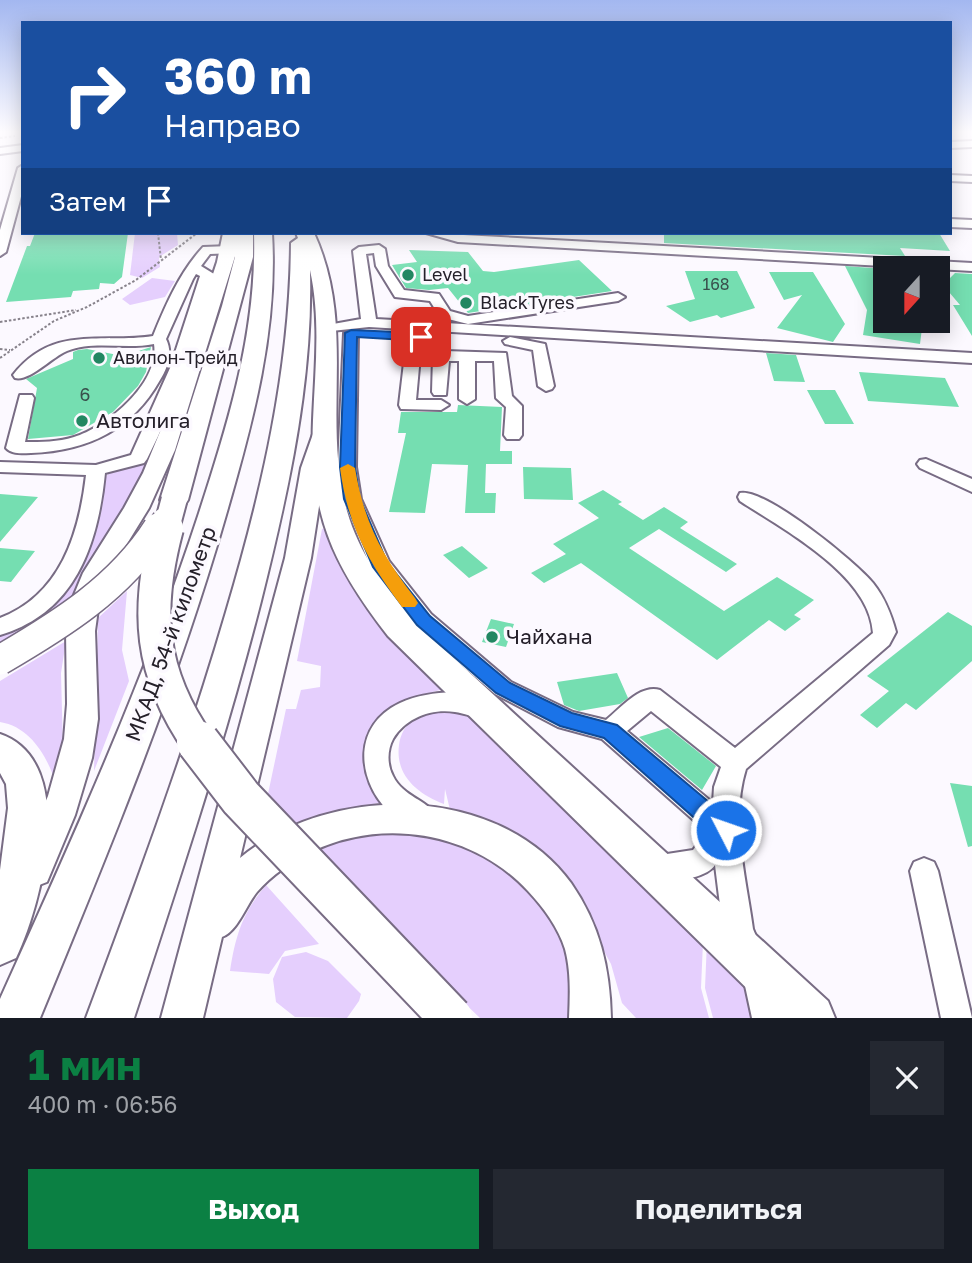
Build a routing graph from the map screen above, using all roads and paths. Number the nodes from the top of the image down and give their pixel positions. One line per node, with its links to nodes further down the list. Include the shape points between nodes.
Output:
1 (20, 180): 2 (street)
2 (16, 192): 3 (street); 13 (street)
3 (0, 194)
4 (952, 223): 5 (street)
5 (972, 223)
6 (158, 235): 14 (path)
7 (194, 235): 14 (path)
8 (263, 235): 61 (highway, МКАД, 54-й километр, via 260,315 251,366 240,425 208,531 155,687)
9 (299, 235): 62 (highway, via 299,334 265,528 226,675)
10 (306, 235): 23 (highway)
11 (442, 235): 16 (street)
12 (229, 238): 15 (street, via 207,250); 15 (street, via 193,257); 46 (highway, via 241,270); 57 (main road, via 186,390 151,481 86,600 80,633 82,717 77,755 46,842)
13 (1, 245)
14 (161, 260): 19 (path, via 136,280)
15 (193, 267): 26 (street); 43 (street, via 206,274 181,366 155,427 138,459)
16 (972, 267)
17 (618, 297): 20 (street)
18 (366, 301): 20 (street, via 359,251 379,249 400,295 433,298 445,314 468,320); 22 (street); 25 (path, via 406,308 426,320)
19 (83, 309): 21 (path); 30 (path, via 54,321)
20 (526, 311): 24 (lane)
21 (0, 322)
22 (369, 323): 23 (street, via 352,323); 25 (street)
23 (339, 330): 25 (street); 39 (highway); 50 (street, via 352,499 379,563 423,621 503,688 567,720)
24 (533, 332): 25 (street); 28 (street)
25 (421, 333): 31 (street); 31 (street, via 407,405 441,399); 36 (street, via 519,341 540,347)
26 (159, 339): 35 (street, via 78,342 44,356); 37 (street, via 161,361 140,398 116,424 91,437 68,444 15,448)
27 (816, 344): 28 (street, via 780,336)
28 (777, 345): 34 (street)
29 (0, 349): 30 (path)
30 (10, 350): 33 (path)
31 (441, 356): 32 (street)
32 (467, 356): 38 (street); 40 (street, via 501,356 504,398 514,406)
33 (0, 358)
34 (972, 358)
35 (21, 375)
36 (545, 386)
37 (26, 398)
38 (467, 398)
39 (326, 427): 49 (highway, via 332,509 345,547 369,591 400,628); 58 (main road)
40 (513, 435)
41 (926, 464): 44 (street)
42 (0, 467): 43 (street)
43 (96, 470): 47 (street, via 83,538 61,585 30,614)
44 (972, 486)
45 (747, 497): 52 (street, via 840,561 875,599 885,632)
46 (174, 500): 48 (main road, bridge, via 153,538 93,602); 64 (highway, bridge, via 152,602 164,679 181,716 209,760 263,821)
47 (0, 627)
48 (0, 660)
49 (486, 711): 53 (street, via 466,703 428,701 393,720 381,736 375,754 378,779 399,804); 55 (highway)
50 (610, 731): 52 (street, via 650,697); 54 (street)
51 (0, 749): 57 (highway, via 20,769 28,801 27,840)
52 (735, 763): 54 (street, via 727,788)
53 (429, 819): 58 (main road, via 380,817 335,825 292,845 258,866 236,888); 60 (main road, via 487,837 546,883 581,939)
54 (726, 830): 55 (street, via 701,862 667,867); 59 (street, via 738,929)
55 (644, 859): 59 (highway)
56 (924, 871): 69 (street)
57 (3, 937)
58 (203, 942): 63 (main road)
59 (755, 964): 67 (street); 68 (highway)
60 (590, 972): 65 (main road); 66 (street)
61 (16, 1018)
62 (110, 1018)
63 (182, 1018)
64 (451, 1018)
65 (590, 1018)
66 (609, 1018)
67 (768, 1018)
68 (811, 1018)
69 (957, 1018)

